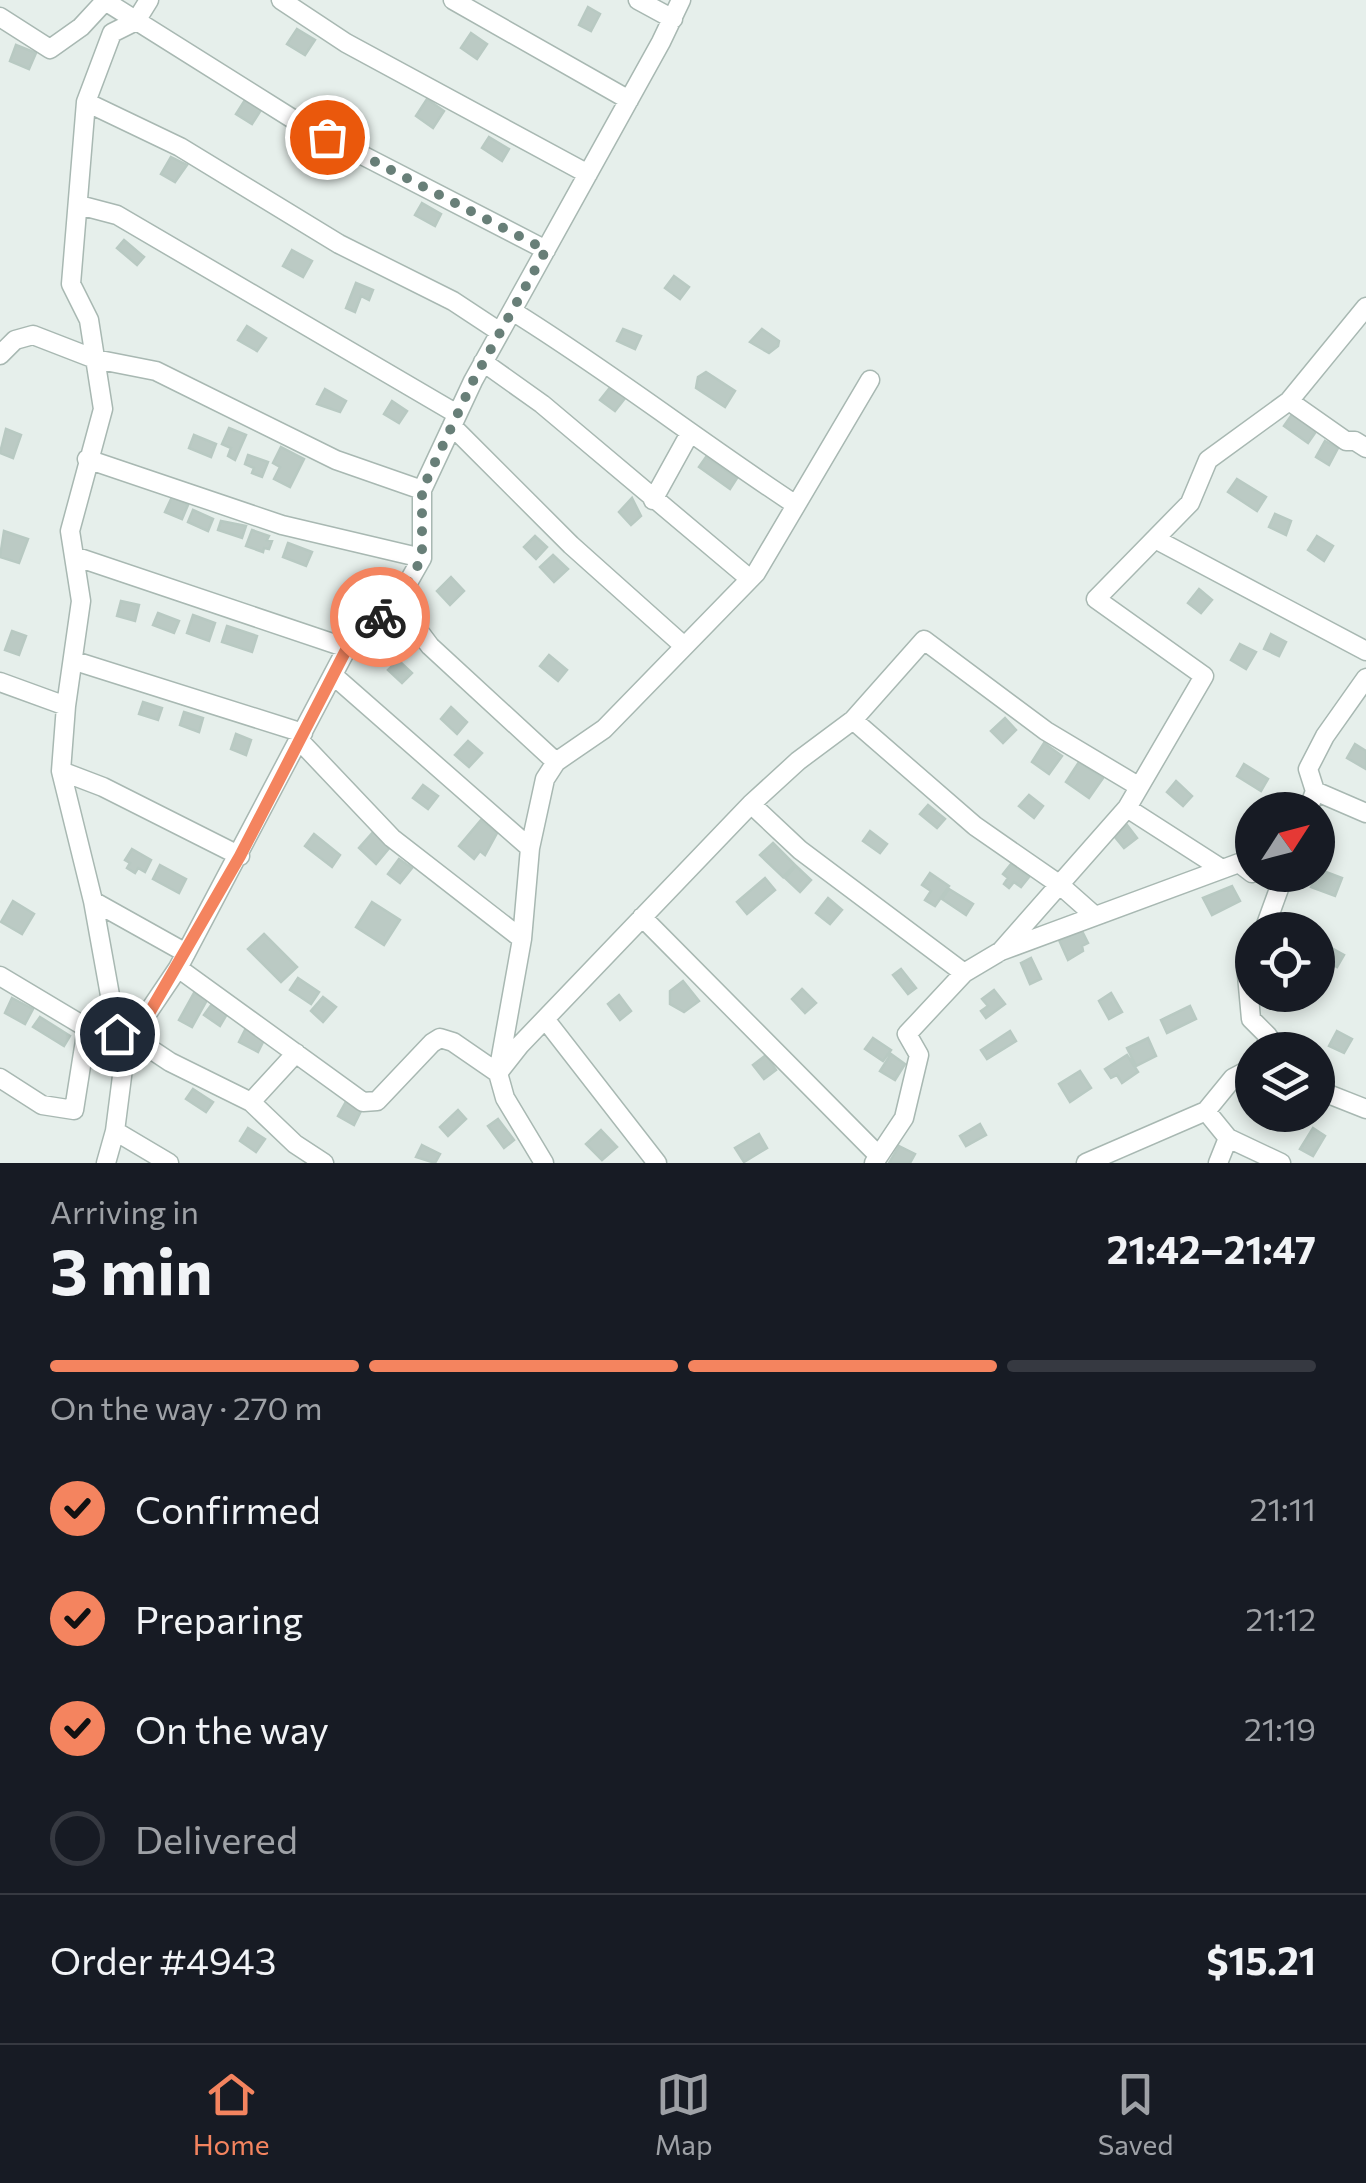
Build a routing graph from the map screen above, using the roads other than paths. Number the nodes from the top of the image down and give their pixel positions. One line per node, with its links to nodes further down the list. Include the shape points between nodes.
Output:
1 (14, 0): 9 (street)
2 (148, 0): 10 (street)
3 (281, 0): 13 (street, via 346,43)
4 (453, 0): 11 (street)
5 (638, 0): 8 (street)
6 (681, 0): 8 (street)
7 (105, 1): 9 (street, via 50,49); 10 (street)
8 (673, 19): 11 (street)
9 (1, 21)
10 (136, 21): 12 (street, via 112,34); 15 (street, via 296,120)
11 (629, 100): 13 (street)
12 (86, 102): 14 (street); 18 (street, via 180,147)
13 (588, 174): 15 (street)
14 (79, 205): 20 (street, via 71,284 89,320); 24 (street, via 117,215)
15 (546, 250): 17 (street)
16 (1366, 307): 23 (street)
17 (512, 311): 18 (street); 25 (street)
18 (500, 332): 21 (street)
19 (0, 355): 20 (street, via 14,340 32,335)
20 (94, 358): 27 (street, via 103,409); 28 (street, via 156,371 336,460)
21 (483, 362): 24 (street); 29 (street)
22 (870, 380): 30 (street)
23 (1289, 401): 26 (street); 31 (street, via 1208,460 1190,503)
24 (454, 420): 28 (street); 36 (street, via 572,545)
25 (690, 433): 29 (street); 30 (street)
26 (1366, 448)
27 (87, 459): 32 (street, via 70,531); 33 (street, via 282,525)
28 (422, 490): 33 (street)
29 (653, 500): 34 (street)
30 (796, 505): 34 (street)
31 (1157, 540): 38 (street); 48 (street, via 1096,598 1204,676)
32 (74, 556): 37 (street); 39 (street, via 81,601)
33 (422, 558): 35 (street)
34 (750, 578): 36 (street)
35 (397, 602): 37 (street); 46 (street, via 430,646)
36 (684, 646): 46 (street, via 604,729)
37 (347, 648): 40 (street)
38 (1366, 651)
39 (75, 661): 43 (street); 45 (street)
40 (334, 676): 45 (street); 53 (street)
41 (1366, 678): 49 (street, via 1308,769)
42 (0, 682): 43 (street)
43 (66, 706): 47 (street)
44 (853, 720): 48 (street, via 924,640 1046,731); 50 (street); 57 (street, via 975,826)
45 (301, 736): 54 (street); 61 (street, via 392,838)
46 (556, 762): 53 (street, via 545,780)
47 (61, 771): 54 (street); 58 (street)
48 (1138, 786): 51 (street)
49 (1316, 791): 52 (street)
50 (751, 804): 60 (street); 64 (street, via 800,850)
51 (1126, 808): 56 (street); 57 (street)
52 (1366, 813)
53 (530, 848): 61 (street)
54 (240, 856): 63 (street)
55 (1235, 864): 56 (street)
56 (1222, 869): 59 (street)
57 (1060, 884): 59 (street); 62 (street)
58 (93, 901): 63 (street); 70 (street)
59 (1095, 916): 62 (street)
60 (642, 917): 67 (street); 81 (street)
61 (522, 939): 72 (street)
62 (1001, 950): 64 (street)
63 (182, 961): 70 (street); 71 (street)
64 (964, 972): 81 (street, via 907,1034 919,1055 904,1118)
65 (0, 976): 68 (street)
66 (1250, 1012): 69 (street)
67 (545, 1019): 72 (street); 86 (street)
68 (87, 1028): 70 (street); 74 (street, via 74,1110 42,1104)
69 (1264, 1032)
70 (126, 1039): 76 (street); 79 (street)
71 (296, 1053): 72 (street, via 363,1102 377,1101 440,1038); 76 (street)
72 (498, 1073): 85 (street, via 504,1098)
73 (1235, 1077): 78 (street)
74 (0, 1078)
75 (1335, 1097): 77 (street)
76 (251, 1102): 84 (street)
77 (1366, 1109)
78 (1206, 1111): 80 (street); 87 (street)
79 (115, 1131): 82 (street); 83 (street)
80 (1228, 1138): 88 (street); 89 (street)
81 (876, 1159)
82 (106, 1163)
83 (169, 1163)
84 (324, 1163)
85 (544, 1163)
86 (657, 1163)
87 (1086, 1163)
88 (1218, 1163)
89 (1281, 1163)

